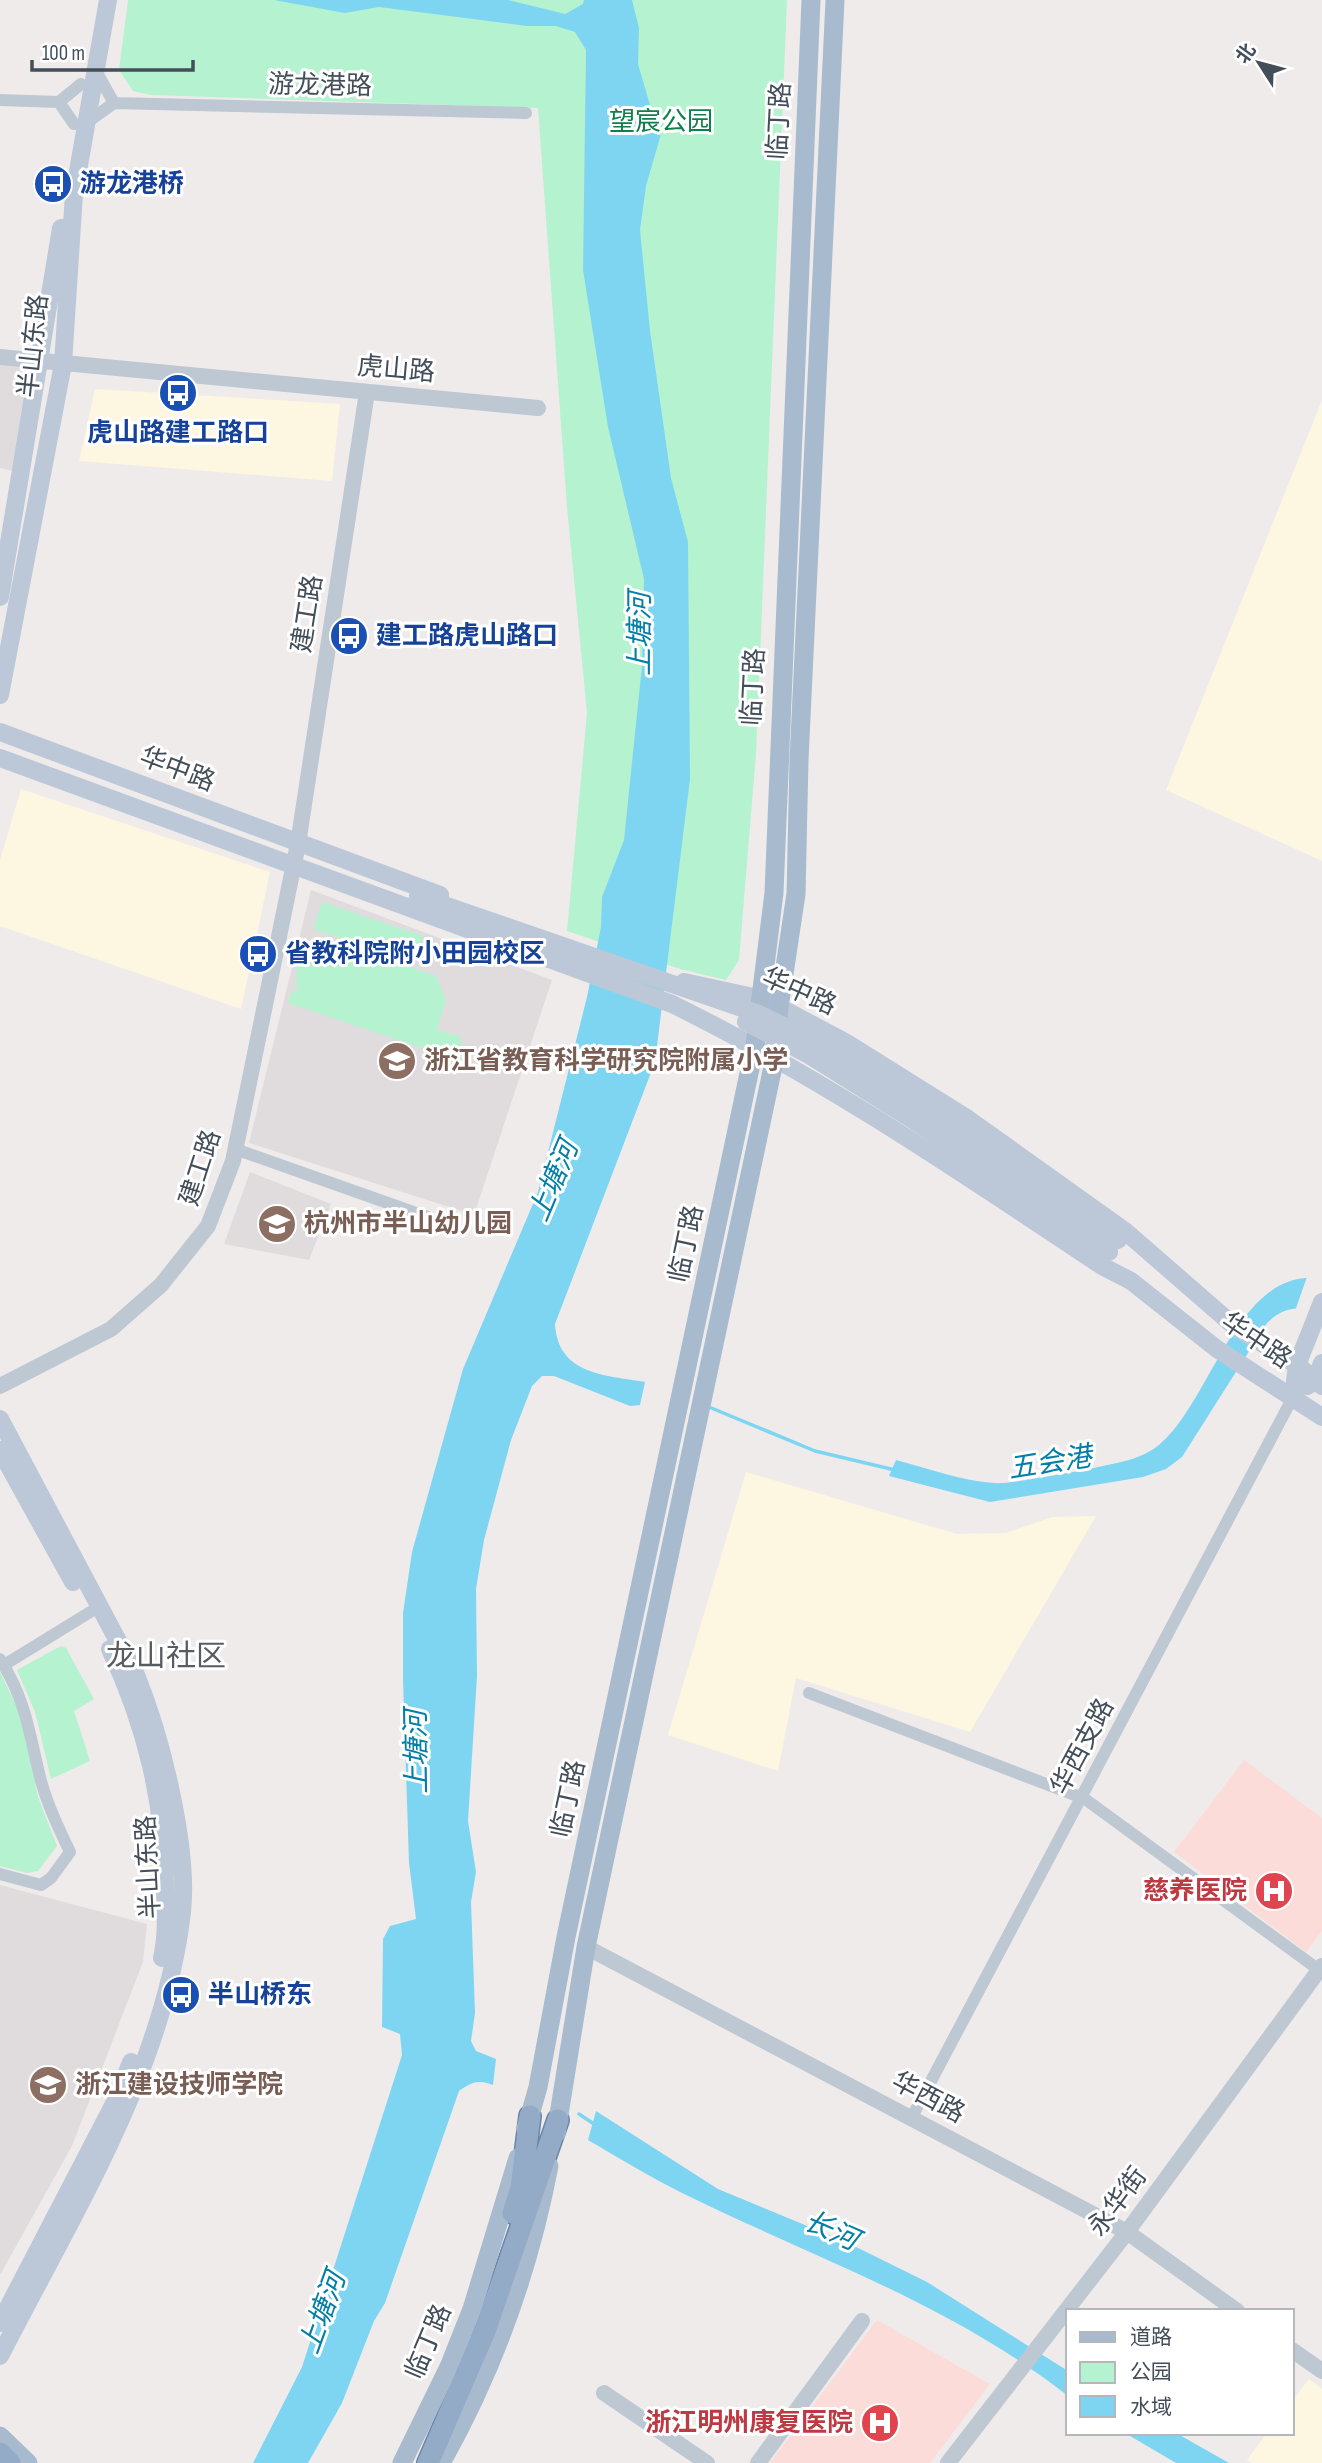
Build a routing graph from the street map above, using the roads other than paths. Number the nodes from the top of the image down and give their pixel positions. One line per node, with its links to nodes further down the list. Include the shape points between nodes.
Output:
1 (96, 0): 6 (main road, 半山东路)
2 (108, 0): 5 (main road, 半山东路)
3 (811, 0): 26 (main road, 临丁路, via 774,893)
4 (835, 0): 27 (main road, 临丁路, via 796,894)
5 (96, 71): 9 (street); 11 (main road, 半山东路)
6 (81, 84): 8 (street); 11 (main road, 半山东路)
7 (0, 100): 8 (street)
8 (59, 102): 11 (street)
9 (114, 103): 10 (street, 游龙港路); 11 (street)
10 (526, 113)
11 (80, 124): 13 (main road, 半山东路); 14 (main road, 半山东路)
12 (0, 358): 13 (street)
13 (40, 362): 14 (street); 17 (main road, 半山东路)
14 (63, 364): 15 (street, 虎山路); 18 (main road, 半山东路)
15 (368, 392): 16 (street, 虎山路); 21 (street, 建工路)
16 (538, 408)
17 (0, 597)
18 (0, 695)
19 (0, 732): 21 (main road, 华中路)
20 (0, 758): 23 (main road, 华中路)
21 (298, 844): 22 (main road, 华中路); 23 (street, 建工路)
22 (335, 857): 25 (main road, 华中路); 26 (main road, 华中路, bridge, via 676,980)
23 (293, 864): 24 (main road, 华中路); 30 (street, 建工路)
24 (327, 876): 25 (main road, 华中路); 28 (main road, 华中路, via 672,1004)
25 (417, 900): 32 (main road, 华中路, bridge, via 757,1026)
26 (758, 998): 27 (main road, 华中路); 28 (main road, 临丁路)
27 (779, 1007): 29 (main road, 临丁路); 33 (main road, 华中路, via 845,1042 968,1119 1125,1231)
28 (755, 1045): 29 (main road, 华中路); 51 (main road, 临丁路)
29 (775, 1057): 34 (main road, 华中路, via 929,1151 1102,1266); 49 (main road, 临丁路)
30 (236, 1149): 31 (street); 39 (street, 建工路, via 208,1226 161,1284 111,1329)
31 (450, 1225)
32 (1113, 1246): 33 (main road, 华中路); 34 (main road, 华中路)
33 (1153, 1258): 37 (main road, 华中路, via 1233,1325)
34 (1131, 1280): 40 (main road, 华中路, via 1217,1349)
35 (1322, 1302): 37 (main road)
36 (1322, 1363): 38 (main road)
37 (1297, 1365): 38 (main road, 华中路); 40 (main road)
38 (1318, 1384): 40 (main road)
39 (0, 1386)
40 (1293, 1397): 41 (main road, 华中路); 47 (street, 华西支路)
41 (1322, 1417)
42 (0, 1419): 44 (main road, 半山东路)
43 (0, 1450): 44 (main road, 半山东路)
44 (95, 1609): 45 (street); 58 (main road, 半山东路, via 133,1699 160,1801 165,1943 157,1988 117,2098); 60 (main road, 半山东路, via 136,1675 155,1728 177,1834 182,1910 168,1989 130,2100)
45 (2, 1662): 48 (street, via 26,1711 42,1782 70,1852 41,1885)
46 (809, 1693): 47 (street)
47 (1082, 1797): 50 (street); 52 (street, 华西支路)
48 (0, 1874)
49 (586, 1947): 52 (street, 华西路); 53 (main road, 临丁路)
50 (1320, 1968): 55 (street, 永华街)
51 (530, 2116): 54 (highway); 67 (main road, 临丁路, via 472,2309)
52 (912, 2117): 55 (street, 华西路)
53 (558, 2120): 54 (highway); 70 (main road, 临丁路, via 537,2231 523,2276)
54 (529, 2189): 68 (highway, via 441,2418); 69 (highway, via 466,2380)
55 (1127, 2232): 56 (street, 华西路); 73 (street, 永华街)
56 (1234, 2309)
57 (862, 2321): 72 (street)
58 (0, 2323)
59 (1294, 2351): 61 (street)
60 (0, 2356)
61 (1322, 2371)
62 (604, 2393): 71 (street)
63 (0, 2436): 66 (main road)
64 (0, 2453): 65 (highway)
65 (10, 2463)
66 (28, 2463)
67 (402, 2463)
68 (418, 2463)
69 (428, 2463)
70 (441, 2463)
71 (707, 2463)
72 (758, 2463)
73 (948, 2463)

